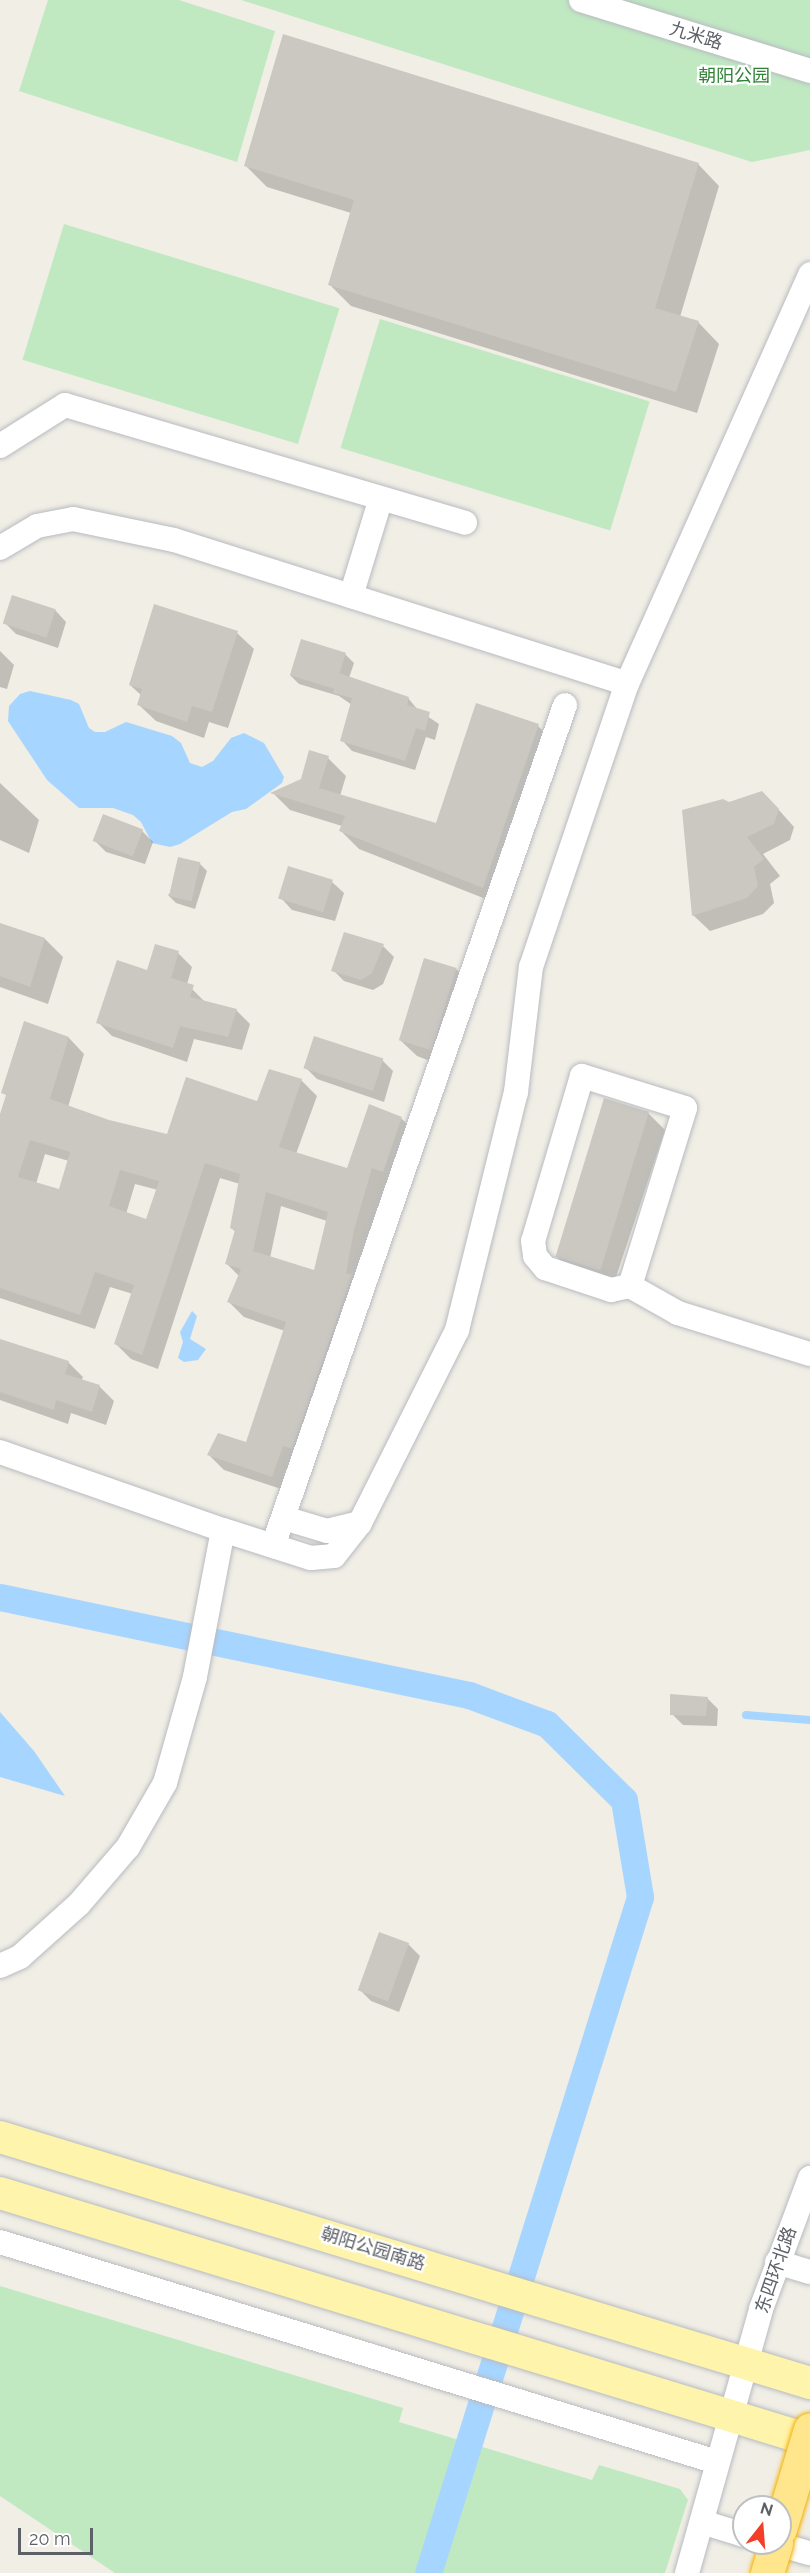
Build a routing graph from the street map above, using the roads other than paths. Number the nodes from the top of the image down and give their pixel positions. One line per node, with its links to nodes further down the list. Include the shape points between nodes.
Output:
1 (581, 0): 2 (street, 九米路)
2 (810, 71)
3 (810, 274): 9 (street)
4 (0, 446): 5 (street, via 65,405)
5 (381, 498): 6 (street); 8 (street)
6 (465, 523)
7 (0, 548): 8 (street, via 37,526 73,519 174,540)
8 (351, 596): 9 (street)
9 (627, 684): 15 (street, via 531,967 516,1092 457,1330)
10 (565, 705): 14 (street)
11 (630, 1286): 11 (street, via 685,1108 582,1077 533,1241 535,1256 545,1268 611,1290); 12 (street, via 678,1313)
12 (810, 1354)
13 (0, 1452): 16 (street)
14 (284, 1518): 15 (street, via 327,1531); 17 (street)
15 (360, 1523): 17 (street, via 334,1556 311,1558)
16 (223, 1530): 17 (street); 18 (street, via 195,1677 165,1783 128,1847 78,1904 20,1957)
17 (273, 1546)
18 (0, 1966)
19 (0, 2137): 25 (main road, 朝阳公园南路)
20 (810, 2178): 23 (street, 东四环北路)
21 (0, 2193): 27 (main road)
22 (0, 2242): 30 (street)
23 (777, 2262): 24 (street); 25 (street, 东四环北路)
24 (810, 2272)
25 (745, 2363): 26 (main road, 朝阳公园南路); 27 (street, 东四环北路)
26 (810, 2383)
27 (728, 2417): 29 (main road); 30 (street, 东四环北路)
28 (810, 2429): 31 (highway, bridge)
29 (810, 2440)
30 (717, 2462): 32 (street, 东四环北路)
31 (790, 2495)
32 (702, 2522): 33 (street); 37 (street, 东四环北路)
33 (732, 2531)
34 (792, 2548): 35 (street)
35 (810, 2553)
36 (772, 2555): 38 (highway, bridge)
37 (687, 2573)
38 (767, 2573)

